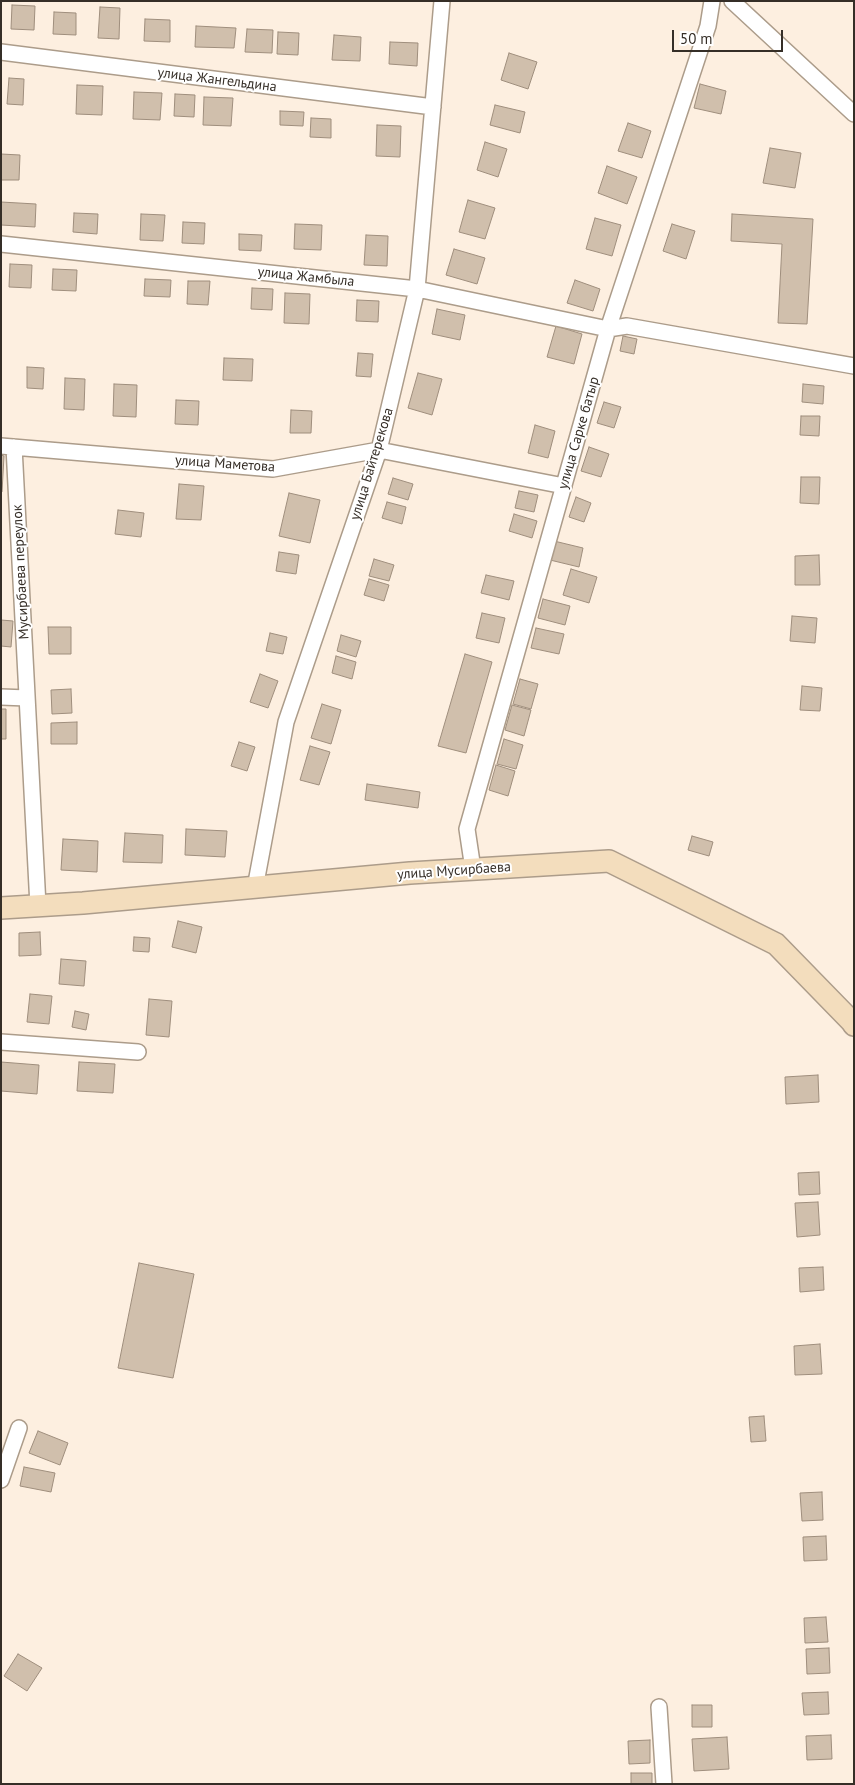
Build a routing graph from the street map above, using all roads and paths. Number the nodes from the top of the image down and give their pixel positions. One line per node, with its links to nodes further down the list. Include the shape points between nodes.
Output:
1 (442, 1): 5 (street, улица Байтерекова)
2 (712, 1): 9 (street, улица Сарке батыр, via 708,26)
3 (732, 1): 6 (street)
4 (1, 52): 5 (street, улица Жангельдина)
5 (433, 108): 8 (street, улица Байтерекова)
6 (854, 114)
7 (1, 244): 8 (street, улица Жамбыла)
8 (418, 289): 9 (street, улица Жамбыла); 12 (street, улица Байтерекова)
9 (608, 329): 10 (street, улица Жамбыла, via 627,326); 13 (street, улица Сарке батыр)
10 (854, 366)
11 (8, 446): 12 (street, улица Маметова, via 273,470); 15 (street, Мусирбаева переулок)
12 (380, 450): 13 (street, улица Маметова); 17 (street, улица Байтерекова, via 286,722)
13 (564, 486): 16 (street, улица Сарке батыр, via 467,829)
14 (1, 697): 15 (street)
15 (27, 698): 18 (street, Мусирбаева переулок)
16 (473, 869): 17 (street, улица Мусирбаева); 20 (street, улица Мусирбаева, via 609,861 776,944)
17 (255, 888): 18 (street, улица Мусирбаева)
18 (38, 906): 19 (street, улица Мусирбаева)
19 (1, 908)
20 (854, 1025)
21 (1, 1042): 22 (street)
22 (138, 1052)
23 (19, 1428): 24 (street)
24 (1, 1480)
25 (659, 1707): 26 (street)
26 (664, 1784)

